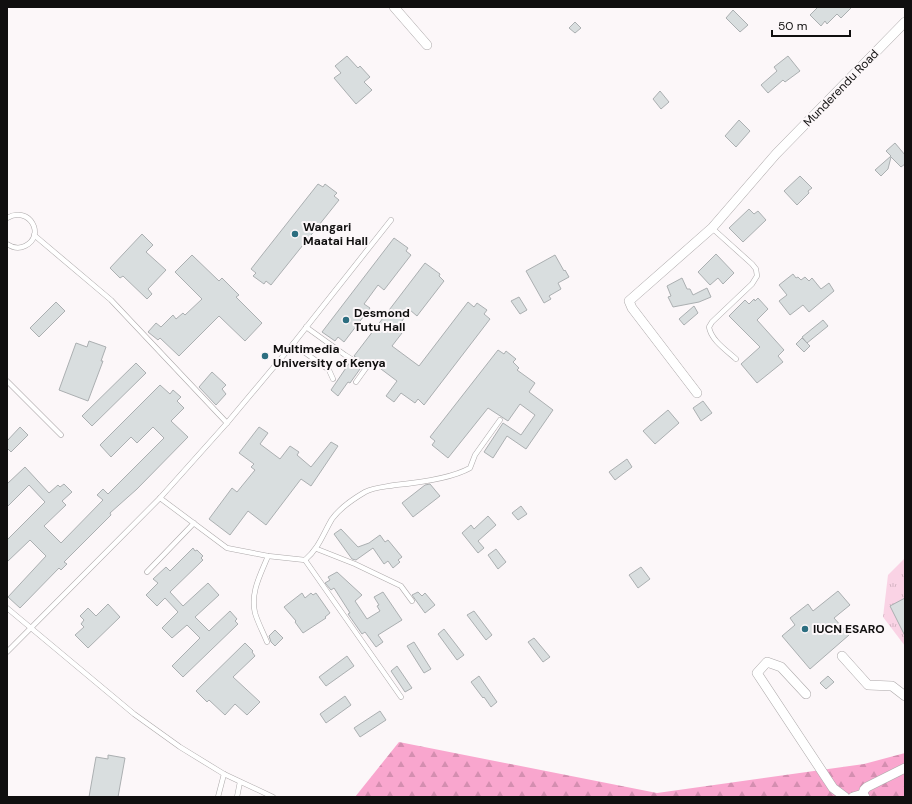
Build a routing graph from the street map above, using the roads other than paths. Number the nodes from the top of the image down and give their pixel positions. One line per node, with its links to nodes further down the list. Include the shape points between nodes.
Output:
1 (394, 7): 3 (street)
2 (905, 22): 6 (street, Munderendu Road, via 776,154)
3 (427, 45)
4 (7, 218): 7 (lane, via 12,215 24,215 33,224)
5 (390, 220): 9 (lane)
6 (712, 228): 11 (lane, via 756,269 757,276 752,284 709,327 714,338); 15 (street, Munderendu Road, via 629,301)
7 (34, 235): 8 (lane, via 32,241 22,247); 17 (lane, via 111,300)
8 (7, 244)
9 (306, 327): 10 (lane); 14 (lane, via 366,368)
10 (293, 344): 12 (lane, via 329,370); 17 (lane)
11 (736, 358)
12 (333, 380)
13 (7, 381): 18 (lane)
14 (356, 382)
15 (697, 393)
16 (500, 420): 21 (lane, via 475,455 470,468 454,475 380,487 366,492 351,501 333,518)
17 (227, 423): 19 (lane)
18 (62, 434)
19 (160, 498): 20 (lane); 27 (lane)
20 (194, 523): 22 (lane, via 227,548); 24 (lane)
21 (317, 548): 23 (lane); 25 (lane, via 401,586)
22 (268, 556): 23 (lane); 28 (lane, via 255,589 254,601 255,613)
23 (305, 560): 32 (lane)
24 (147, 572)
25 (412, 601)
26 (7, 608): 27 (lane)
27 (30, 628): 29 (lane); 35 (lane, via 134,714)
28 (267, 642)
29 (7, 652)
30 (842, 656): 33 (street, via 868,685 892,686)
31 (806, 694): 41 (street, via 781,666 766,662 757,673 833,788)
32 (401, 696)
33 (905, 696)
34 (905, 768): 37 (street, via 867,788)
35 (224, 774): 36 (lane); 38 (lane)
36 (240, 782): 39 (lane); 40 (lane)
37 (864, 795): 42 (street)
38 (218, 797)
39 (237, 797)
40 (273, 797)
41 (845, 797)
42 (854, 797)

